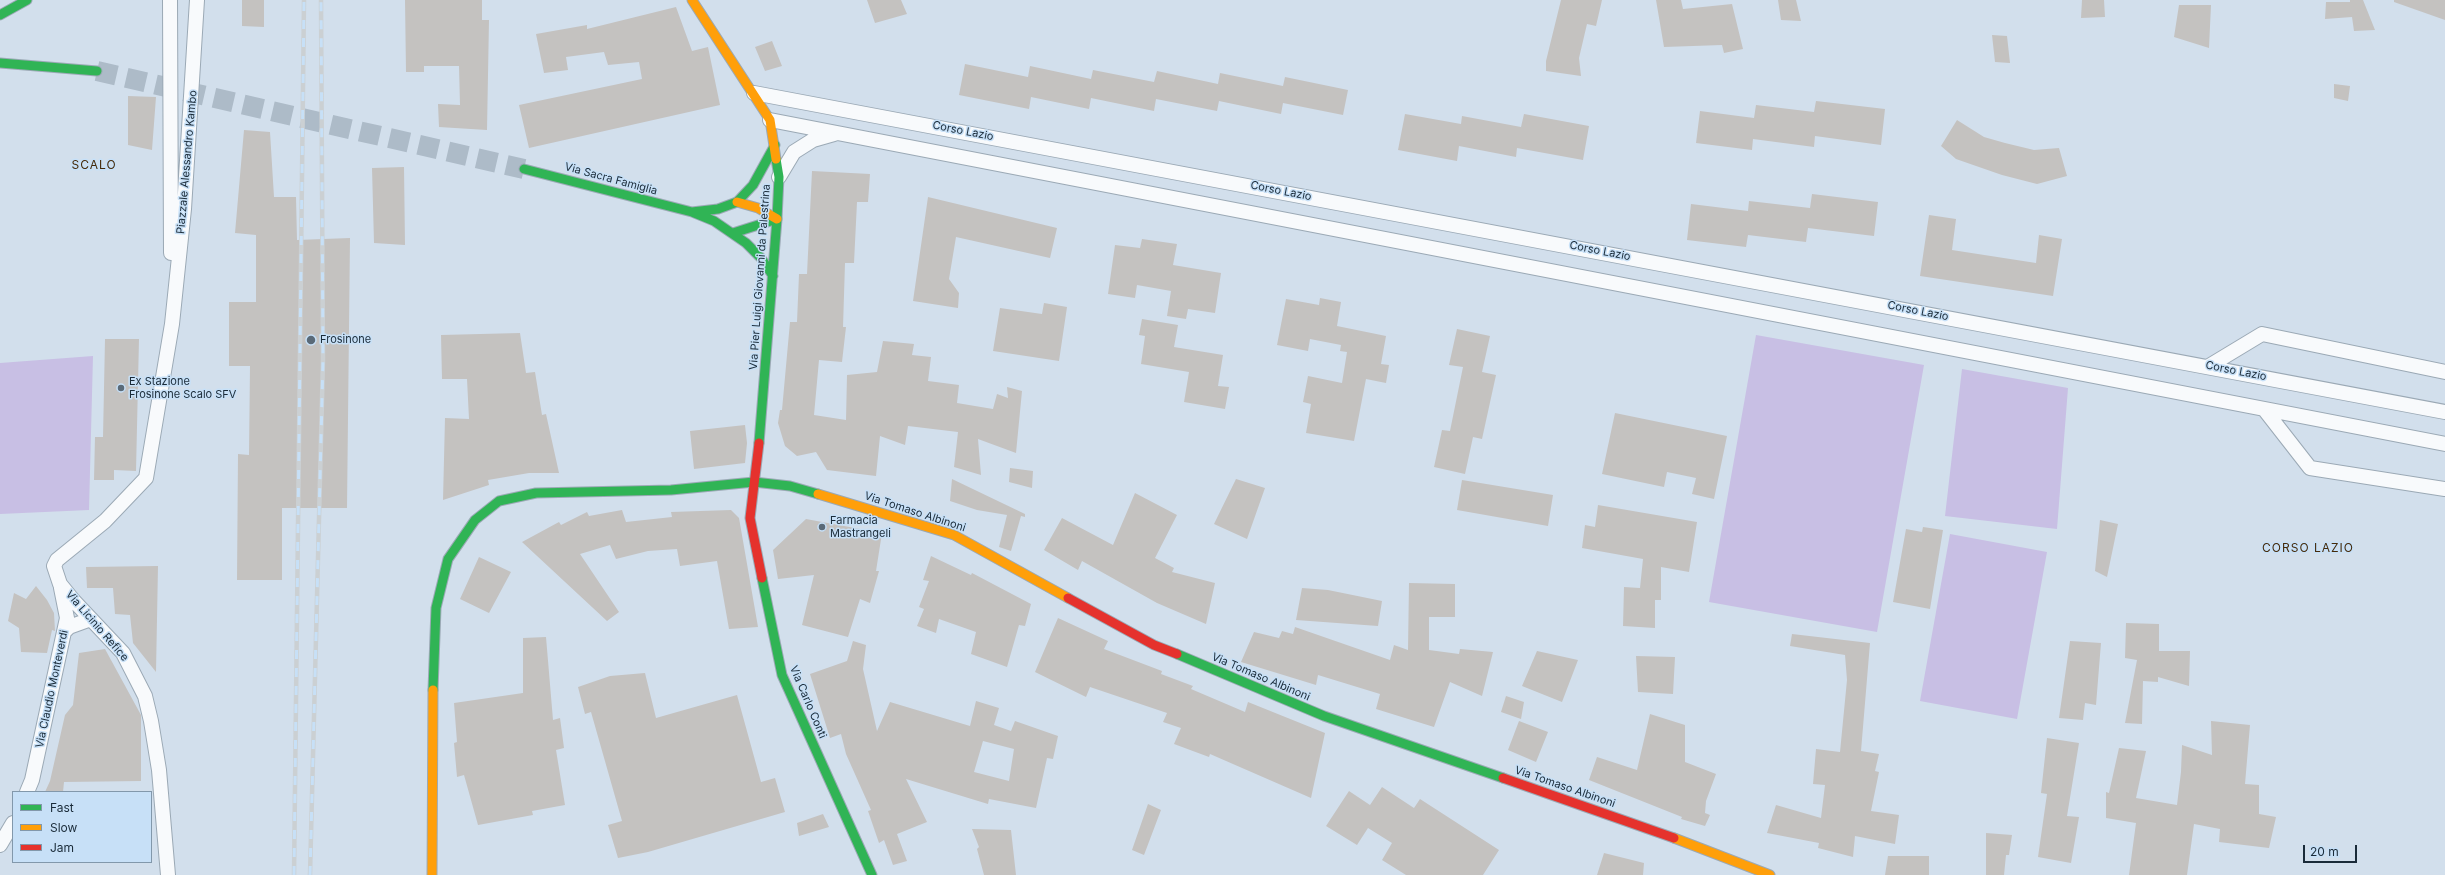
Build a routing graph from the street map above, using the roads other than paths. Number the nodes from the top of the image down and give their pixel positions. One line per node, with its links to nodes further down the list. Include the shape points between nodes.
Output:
1 (27, 0): 5 (street)
2 (170, 0): 19 (street, Piazzale Alessandro Kambo)
3 (197, 0): 19 (street, Piazzale Alessandro Kambo, via 188,170)
4 (692, 0): 8 (street, Via Pier Luigi Giovanni da Palestrina)
5 (0, 15)
6 (0, 64): 7 (street)
7 (97, 71)
8 (754, 93): 9 (street, Via Pier Luigi Giovanni da Palestrina); 20 (street, Corso Lazio)
9 (770, 120): 10 (street); 11 (street, Via Pier Luigi Giovanni da Palestrina)
10 (838, 133): 13 (street, via 813,140 794,152); 22 (street)
11 (775, 145): 13 (street, Via Pier Luigi Giovanni da Palestrina); 14 (street, via 753,185)
12 (524, 169): 15 (street, Via Sacra Famiglia)
13 (779, 177): 16 (street, Via Pier Luigi Giovanni da Palestrina)
14 (736, 202): 15 (street, via 718,209); 16 (street, via 758,208)
15 (692, 212): 17 (street)
16 (777, 219): 17 (street); 18 (street, Via Pier Luigi Giovanni da Palestrina)
17 (734, 232): 18 (street, via 761,258)
18 (772, 276): 25 (street, Via Pier Luigi Giovanni da Palestrina)
19 (172, 324): 27 (street, Piazzale Alessandro Kambo, via 146,478 105,521)
20 (2209, 366): 21 (street, via 2262,334); 23 (street, Corso Lazio)
21 (2445, 372)
22 (2264, 409): 24 (street); 26 (street, via 2310,468)
23 (2445, 412)
24 (2445, 444)
25 (754, 482): 35 (street, Via Tomaso Albinoni, via 671,490 536,493 499,501 474,520 448,559 436,608 433,656); 36 (street, Via Carlo Conti, via 750,518 782,675); 37 (street, Via Tomaso Albinoni, via 790,486 954,535 1154,645 1302,708 1690,843)
26 (2445, 490)
27 (70, 549): 28 (street, Via Licinio Refice, via 54,566)
28 (60, 584): 29 (street, Via Licinio Refice); 30 (street, Via Claudio Monteverdi, via 67,618)
29 (91, 619): 30 (street, via 69,627); 34 (street, Via Licinio Refice, via 123,653 145,696 156,743)
30 (64, 632): 31 (street, Via Claudio Monteverdi, via 32,780)
31 (27, 791)
32 (12, 825): 33 (street)
33 (0, 845)
34 (168, 875)
35 (432, 875)
36 (872, 875)
37 (1770, 875)

